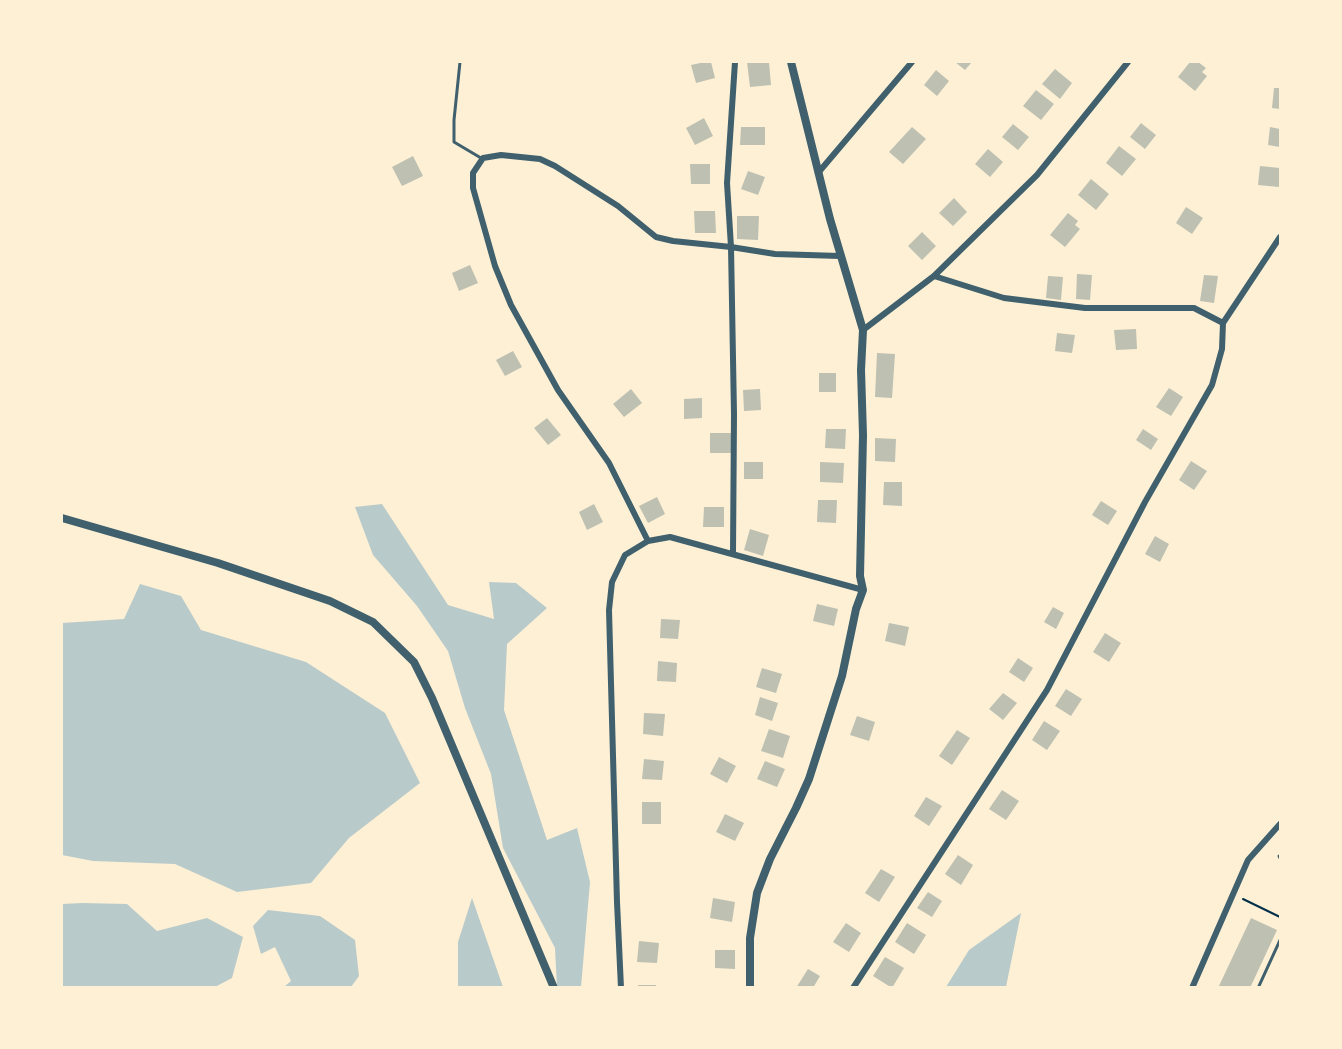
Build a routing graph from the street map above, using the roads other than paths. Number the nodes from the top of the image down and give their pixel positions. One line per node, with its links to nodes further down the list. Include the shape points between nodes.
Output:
1 (460, 62): 6 (lane, via 454,142)
2 (735, 62): 9 (street, via 727,183)
3 (791, 62): 7 (street)
4 (912, 62): 7 (street)
5 (1128, 62): 11 (street, via 1037,175)
6 (483, 158): 9 (street, via 501,155 540,159 618,206 656,237); 15 (street, via 473,173 473,188 495,266 511,305 558,390 609,463)
7 (818, 173): 10 (street)
8 (1281, 237): 12 (street)
9 (731, 247): 10 (street, via 774,254); 16 (street)
10 (840, 256): 13 (street)
11 (934, 276): 12 (street, via 1004,298 1085,308 1194,308); 13 (street)
12 (1223, 323): 23 (street, via 1222,349 1212,385 1145,502 1047,690)
13 (863, 330): 17 (street)
14 (62, 518): 20 (street, via 218,563 330,601 381,630 414,662 432,698)
15 (648, 541): 16 (street, via 670,537); 21 (street, via 625,555 612,582 609,610)
16 (733, 553): 17 (street)
17 (863, 590): 22 (street, via 842,676 809,778 758,893 750,938)
18 (1281, 824): 24 (street, via 1248,860)
19 (1281, 940): 25 (lane)
20 (554, 987)
21 (621, 987)
22 (750, 987)
23 (853, 987)
24 (1192, 987)
25 (1258, 987)

